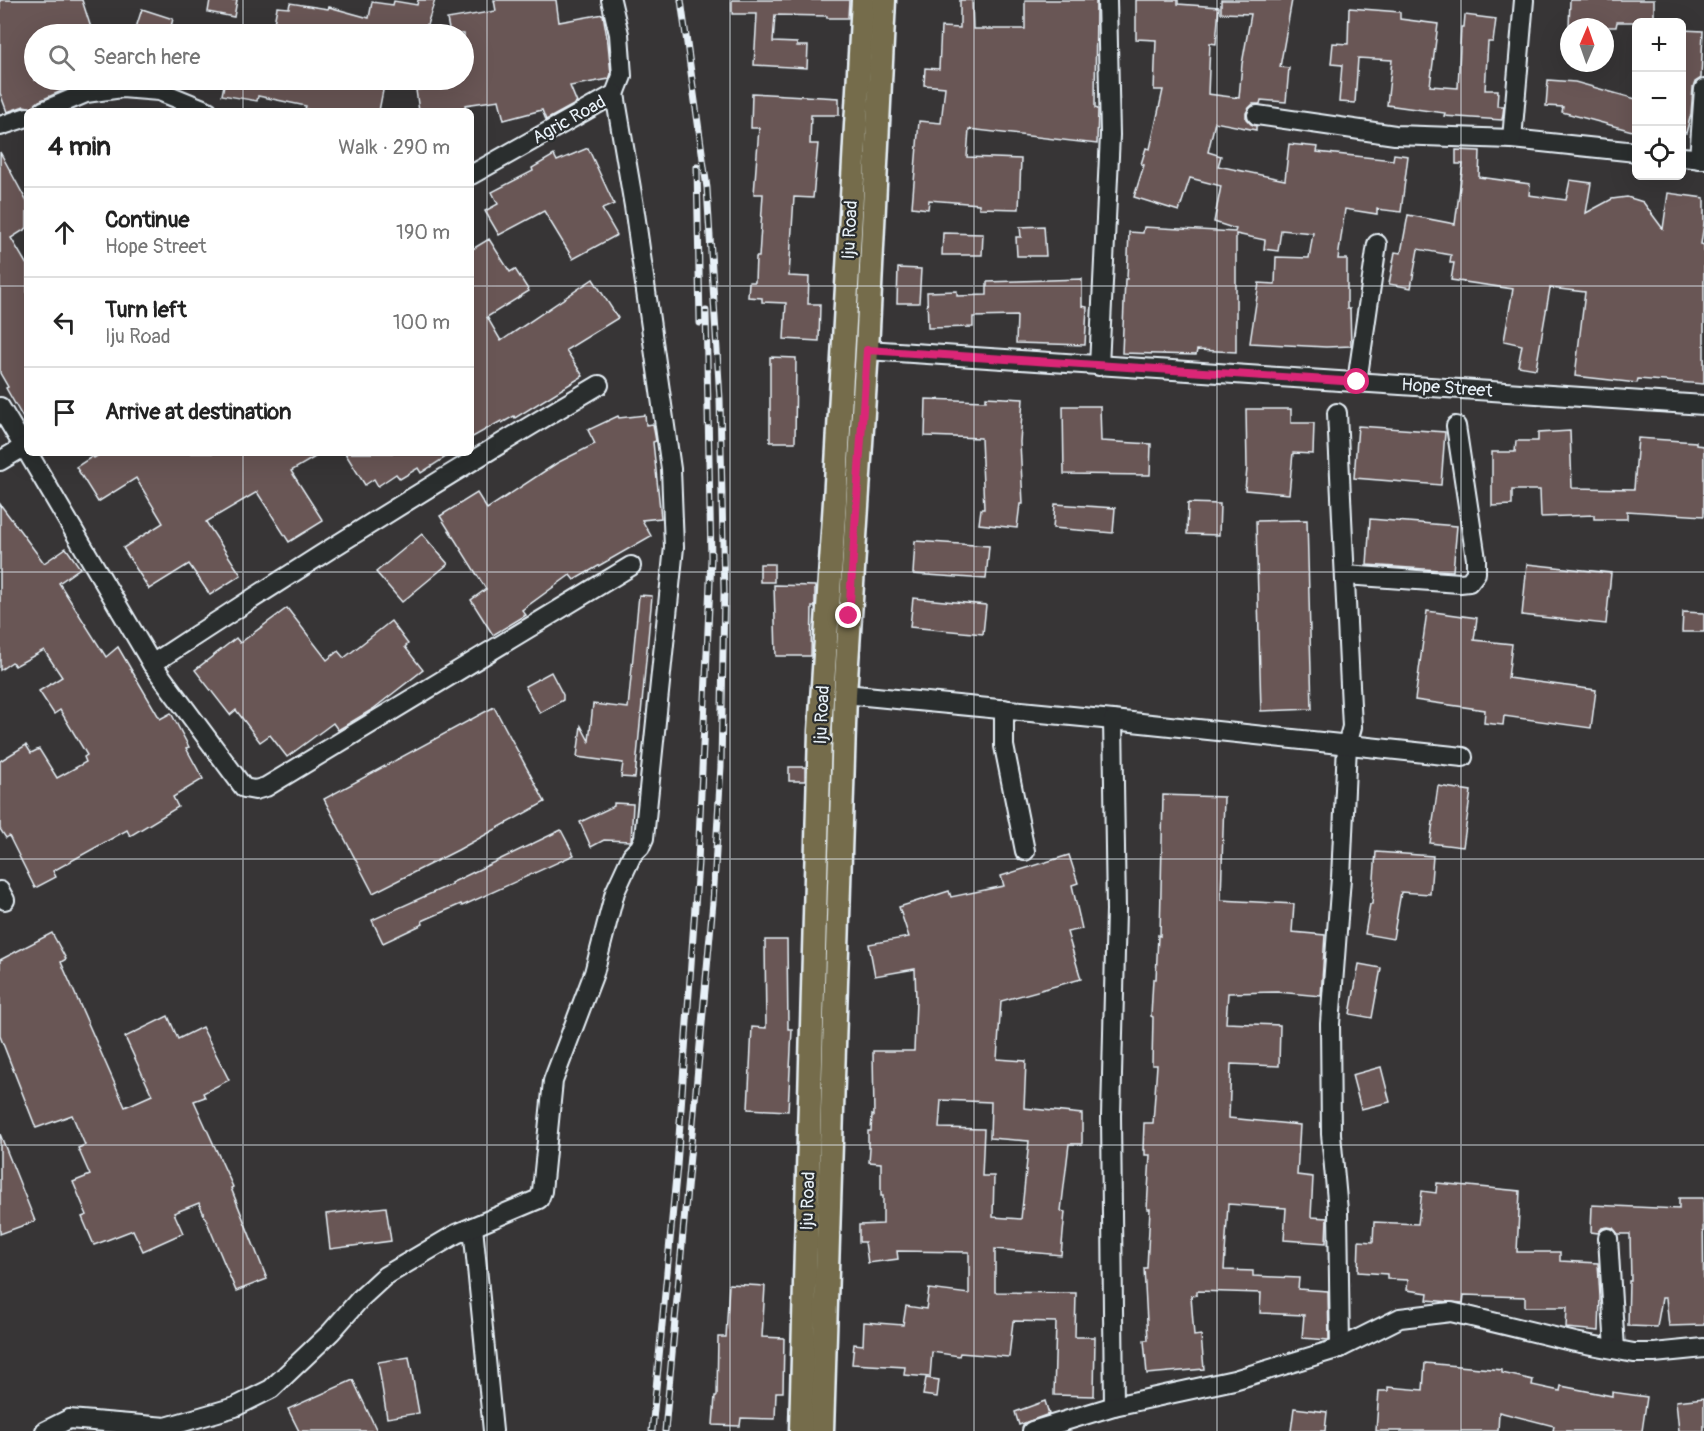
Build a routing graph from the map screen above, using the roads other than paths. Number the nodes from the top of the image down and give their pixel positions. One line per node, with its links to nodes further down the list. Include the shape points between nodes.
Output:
1 (611, 0): 9 (street, Agric Road, via 619,34 621,76)
2 (862, 0): 46 (main road, Iju Road, via 820,731)
3 (884, 0): 20 (main road, Iju Road)
4 (1107, 0): 21 (street, via 1110,135)
5 (1524, 0): 15 (street)
6 (1704, 89): 17 (street)
7 (108, 90): 10 (street, via 86,93)
8 (147, 90): 11 (street, via 159,91)
9 (615, 94): 18 (street, Agric Road); 41 (street, via 671,469 674,547 644,838 615,892 594,973 553,1082 539,1199)
10 (56, 108)
11 (200, 108)
12 (1257, 115): 15 (street, via 1395,135)
13 (24, 118): 14 (street)
14 (0, 126)
15 (1512, 140): 16 (street)
16 (1632, 152)
17 (1695, 158)
18 (474, 173)
19 (1377, 244): 22 (street)
20 (867, 350): 21 (street, Hope Street); 35 (main road, Iju Road)
21 (1100, 366): 22 (street, Hope Street)
22 (1357, 382): 24 (street, Hope Street)
23 (599, 385): 34 (street)
24 (1704, 405)
25 (0, 407): 28 (street)
26 (1337, 413): 33 (street)
27 (1456, 426): 33 (street, via 1476,573 1469,582 1460,583)
28 (24, 446)
29 (24, 450): 31 (street)
30 (30, 456): 34 (street)
31 (0, 461)
32 (631, 566): 34 (street, via 266,787 255,790 244,788)
33 (1345, 575): 38 (street, via 1352,727)
34 (152, 664)
35 (845, 694): 36 (street); 46 (main road, Iju Road)
36 (1004, 709): 37 (street); 40 (street, via 1004,746)
37 (1113, 720): 38 (street); 47 (street)
38 (1347, 745): 39 (street); 43 (street, via 1330,1024)
39 (1463, 757)
40 (1025, 851)
41 (472, 1227): 48 (street, via 385,1276 271,1389 235,1407 166,1426 69,1419); 49 (street)
42 (1608, 1238): 45 (street)
43 (1340, 1348): 45 (street, via 1401,1318 1450,1312); 47 (street, via 1234,1380)
44 (1704, 1348): 45 (street, via 1654,1353)
45 (1615, 1349)
46 (814, 1381): 50 (main road, Iju Road); 51 (main road, Iju Road)
47 (1114, 1406): 52 (street)
48 (45, 1431)
49 (493, 1431)
50 (801, 1431)
51 (822, 1431)
52 (1032, 1431)

